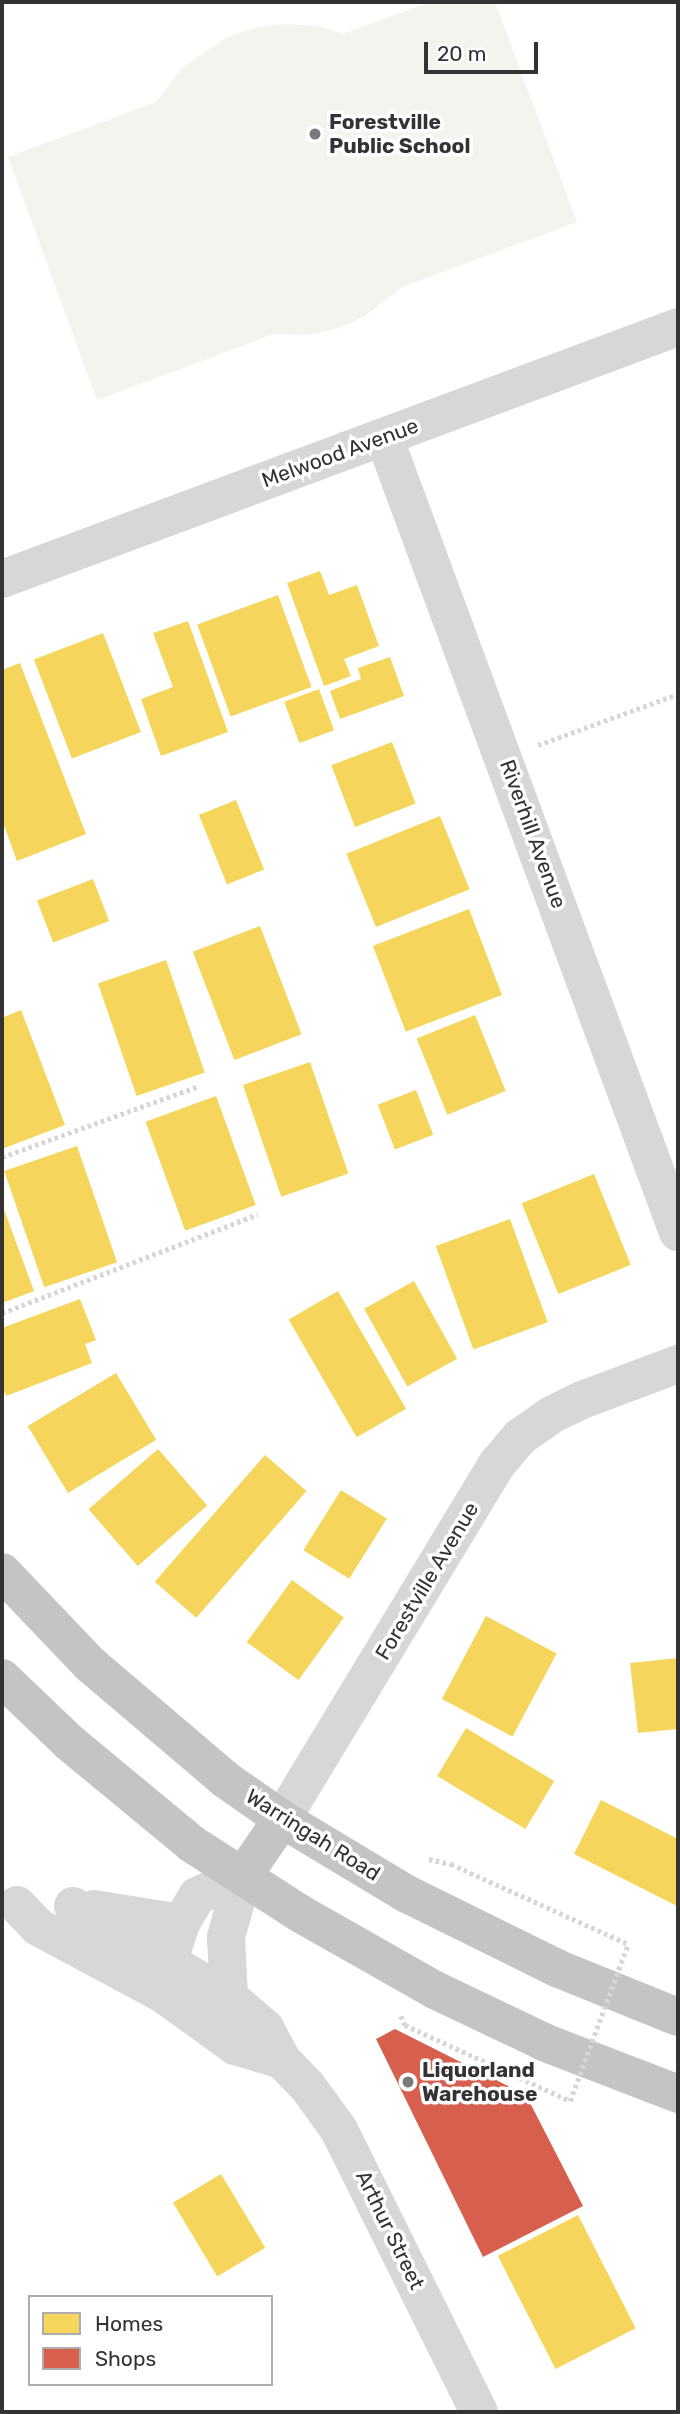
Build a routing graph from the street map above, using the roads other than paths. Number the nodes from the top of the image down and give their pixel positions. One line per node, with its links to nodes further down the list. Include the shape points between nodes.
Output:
1 (678, 327): 2 (street, Melwood Avenue)
2 (384, 437): 3 (street, Melwood Avenue); 4 (street, Riverhill Avenue)
3 (2, 579)
4 (678, 1232)
5 (678, 1364): 8 (street, Forestville Avenue, via 582,1400 520,1437 498,1463)
6 (2, 1572): 8 (highway, Warringah Road, via 91,1665 226,1780)
7 (2, 1678): 9 (highway, via 145,1806 192,1844)
8 (282, 1819): 9 (highway, Forestville Avenue); 15 (highway, Warringah Road, via 407,1894 559,1969)
9 (243, 1876): 12 (street, via 197,1896); 14 (street, via 226,1937); 17 (highway, via 435,1990 546,2043)
10 (9, 1904): 11 (street); 13 (street, via 38,1927)
11 (73, 1906): 12 (street); 13 (street)
12 (181, 1923): 13 (street)
13 (166, 1978): 14 (street, Arthur Street); 16 (street, Arthur Street, via 235,2046)
14 (229, 1997): 16 (street, Arthur Street, via 265,2028)
15 (678, 2017)
16 (282, 2060): 18 (street, Arthur Street, via 309,2087 340,2130)
17 (678, 2094)
18 (479, 2412)

